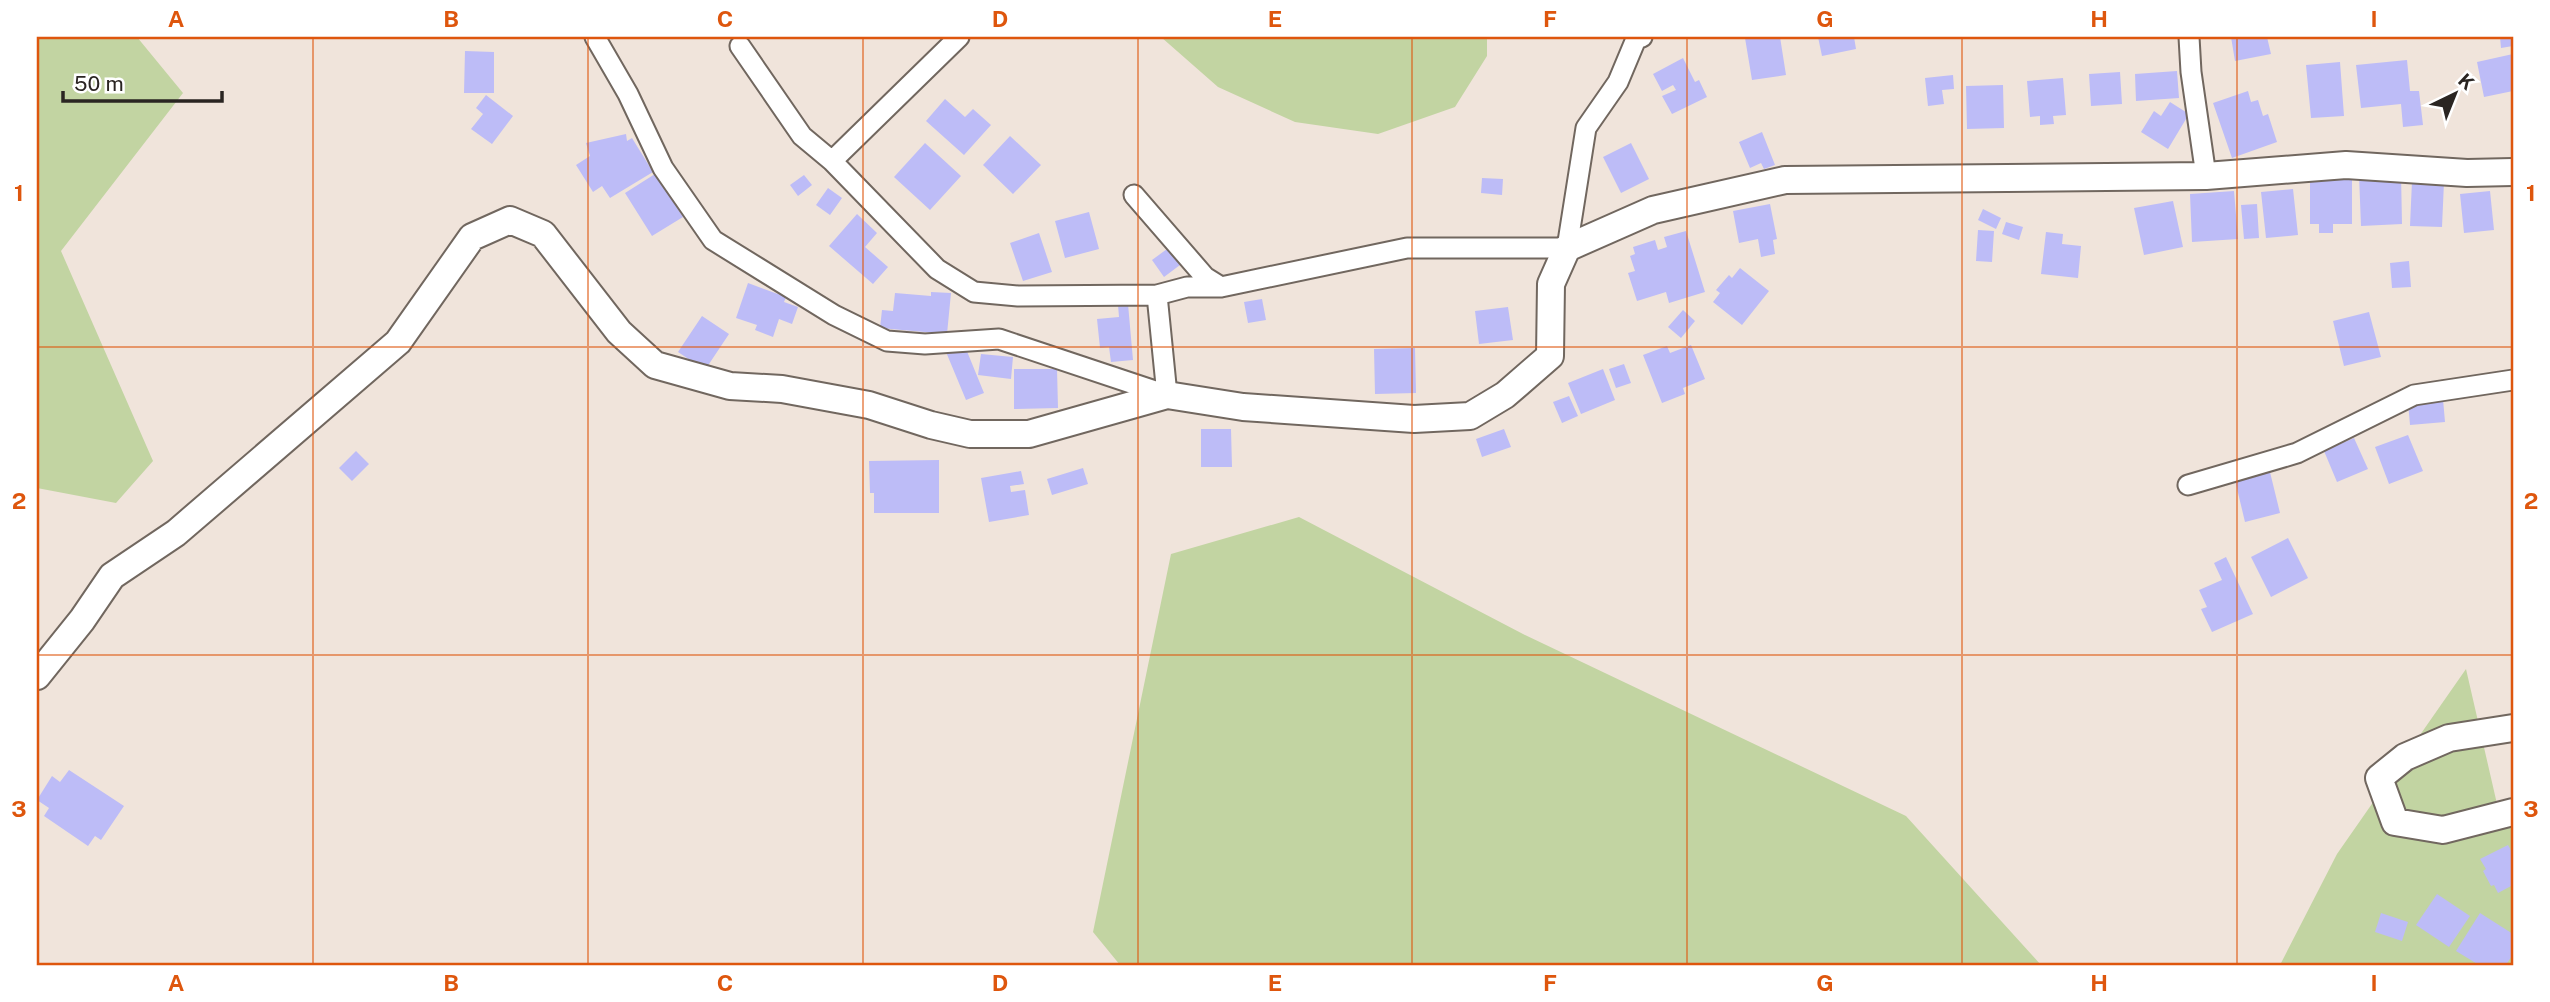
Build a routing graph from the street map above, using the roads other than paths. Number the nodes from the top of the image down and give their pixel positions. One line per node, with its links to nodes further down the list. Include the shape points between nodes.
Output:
1 (595, 37): 14 (street, via 663,168 713,240 834,315 887,341 925,344 999,339)
2 (959, 37): 6 (street)
3 (1638, 37): 10 (street, via 1618,82 1586,128)
4 (2189, 37): 8 (street)
5 (740, 46): 6 (street, via 802,136)
6 (832, 161): 12 (street, via 937,269 974,292)
7 (2513, 172): 8 (street, via 2346,165)
8 (2206, 176): 10 (street, via 1785,180 1653,210)
9 (1135, 195): 11 (street, via 1205,277)
10 (1567, 248): 11 (street, via 1407,248); 14 (street, via 1551,284 1550,356 1505,395 1470,416 1401,419 1244,407)
11 (1221, 287): 12 (street, via 1187,287)
12 (1157, 295): 14 (street)
13 (2513, 380): 15 (street, via 2414,395 2297,453)
14 (1167, 395): 16 (street, via 1029,434 970,434 869,404 782,389 730,386 655,365 619,332 543,234 510,220 472,237 398,342 176,533 112,576)
15 (2188, 485)
16 (37, 676)
17 (2513, 728): 18 (street, via 2449,738 2406,757 2379,778 2395,822 2443,830)
18 (2513, 812)

